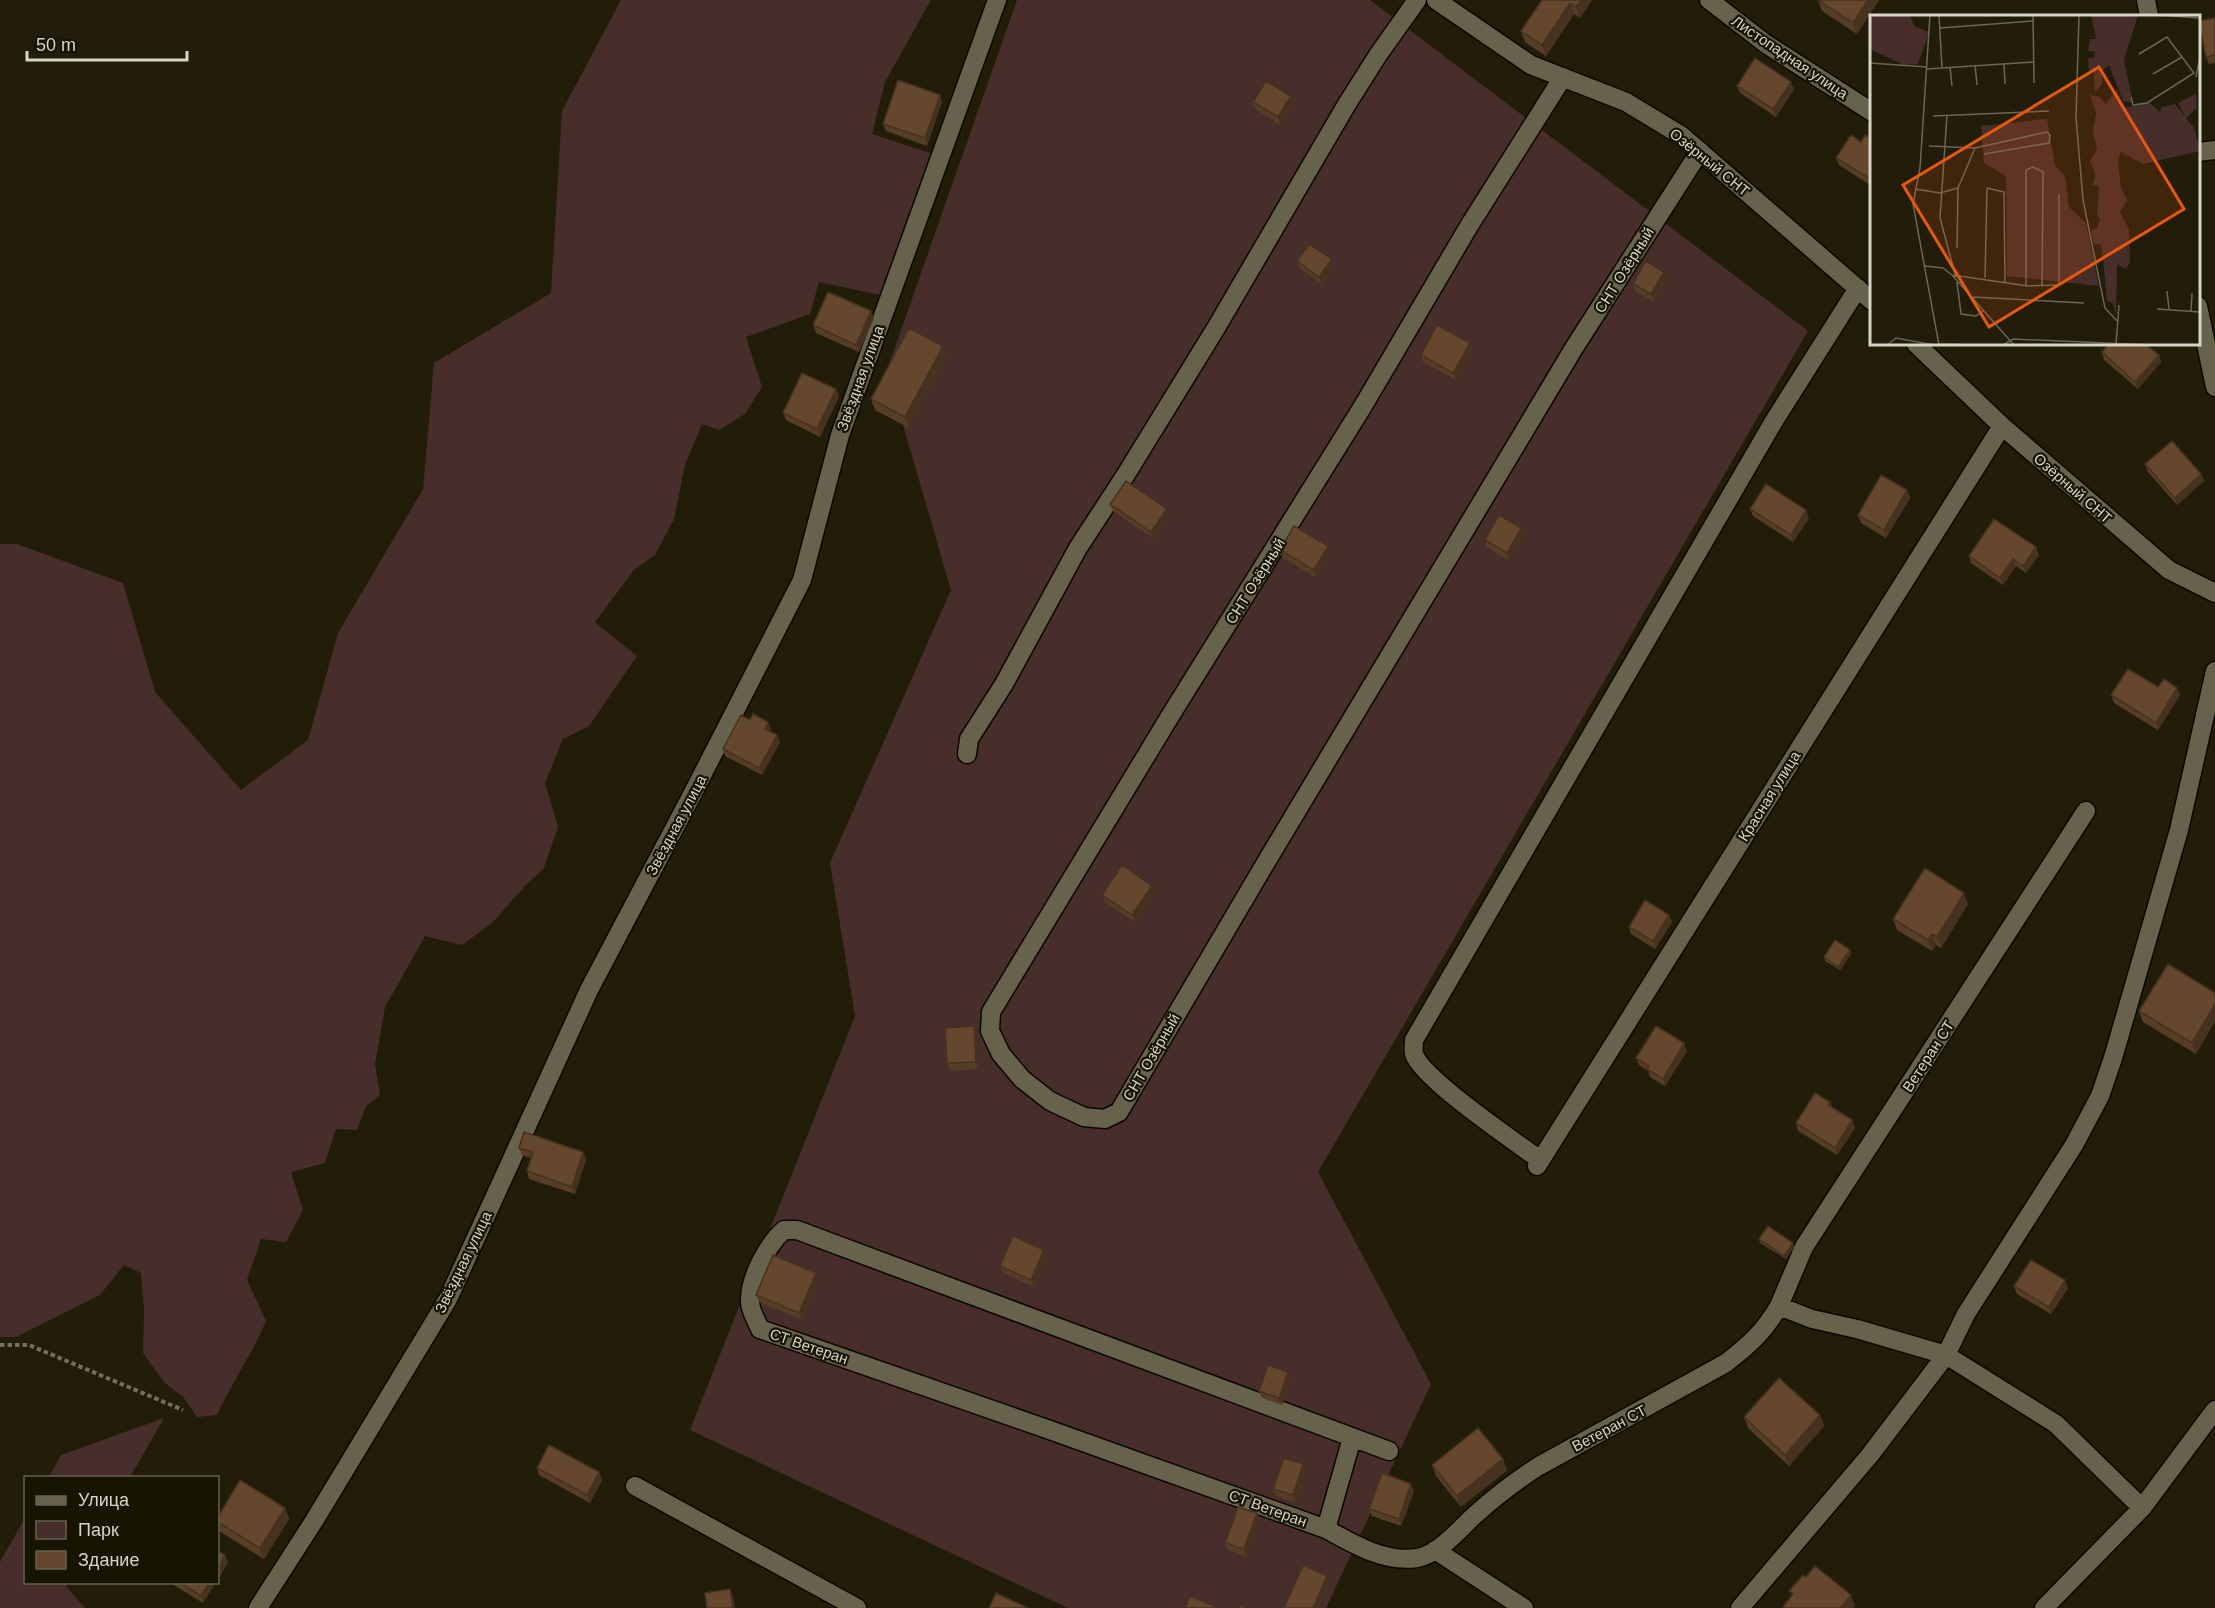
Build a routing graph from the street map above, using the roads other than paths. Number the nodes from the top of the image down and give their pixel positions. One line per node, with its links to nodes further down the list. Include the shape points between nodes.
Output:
1 (997, 0): 31 (street, Звёздная улица, via 840,435 802,580 589,990 448,1299)
2 (1417, 0): 20 (street, via 1347,104 1216,328 1078,548 1004,684 969,739)
3 (1436, 0): 7 (street, Озёрный СНТ, via 1531,65)
4 (1709, 0): 8 (street, Листопадная улица, via 1766,44)
5 (2146, 0): 6 (street)
6 (2149, 15)
7 (1563, 77): 10 (street, Озёрный СНТ, via 1626,102); 10 (street, СНТ Озёрный, via 991,1012 990,1031 1001,1054 1022,1080 1050,1101 1084,1117 1105,1119 1119,1112 1574,348)
8 (1870, 111)
9 (2215, 150): 11 (street)
10 (1700, 151): 12 (street, Озёрный СНТ)
11 (2200, 152)
12 (1858, 288): 13 (street, Озёрный СНТ); 17 (street, Красная улица, via 1774,421 1414,1040 1414,1054 1424,1069 1538,1163)
13 (1870, 299)
14 (2200, 321): 16 (street)
15 (1917, 345): 17 (street, Озёрный СНТ)
16 (2215, 387)
17 (2002, 426): 18 (street, Озёрный СНТ, via 2169,570)
18 (2215, 593)
19 (2215, 671): 23 (street, via 2179,830 2100,1096 2074,1145 1966,1314)
20 (967, 754)
21 (2086, 811): 22 (street, Ветеран СТ, via 1804,1247)
22 (1779, 1306): 23 (street, via 1812,1320); 30 (street, Ветеран СТ, via 1767,1327 1726,1363 1515,1481)
23 (1946, 1354): 28 (street, via 2056,1424); 34 (street, via 1870,1455)
24 (2215, 1410): 28 (street)
25 (1352, 1438): 26 (street, СТ Ветеран); 29 (street); 29 (street, СТ Ветеран, via 797,1230 784,1230 772,1240 751,1288 750,1305 760,1329)
26 (1389, 1451)
27 (635, 1486): 32 (street)
28 (2142, 1508): 35 (street)
29 (1326, 1529): 30 (street, СТ Ветеран, via 1362,1549 1398,1558 1419,1558)
30 (1435, 1550): 33 (street)
31 (258, 1608)
32 (857, 1608)
33 (1524, 1608)
34 (1740, 1608)
35 (2044, 1608)

